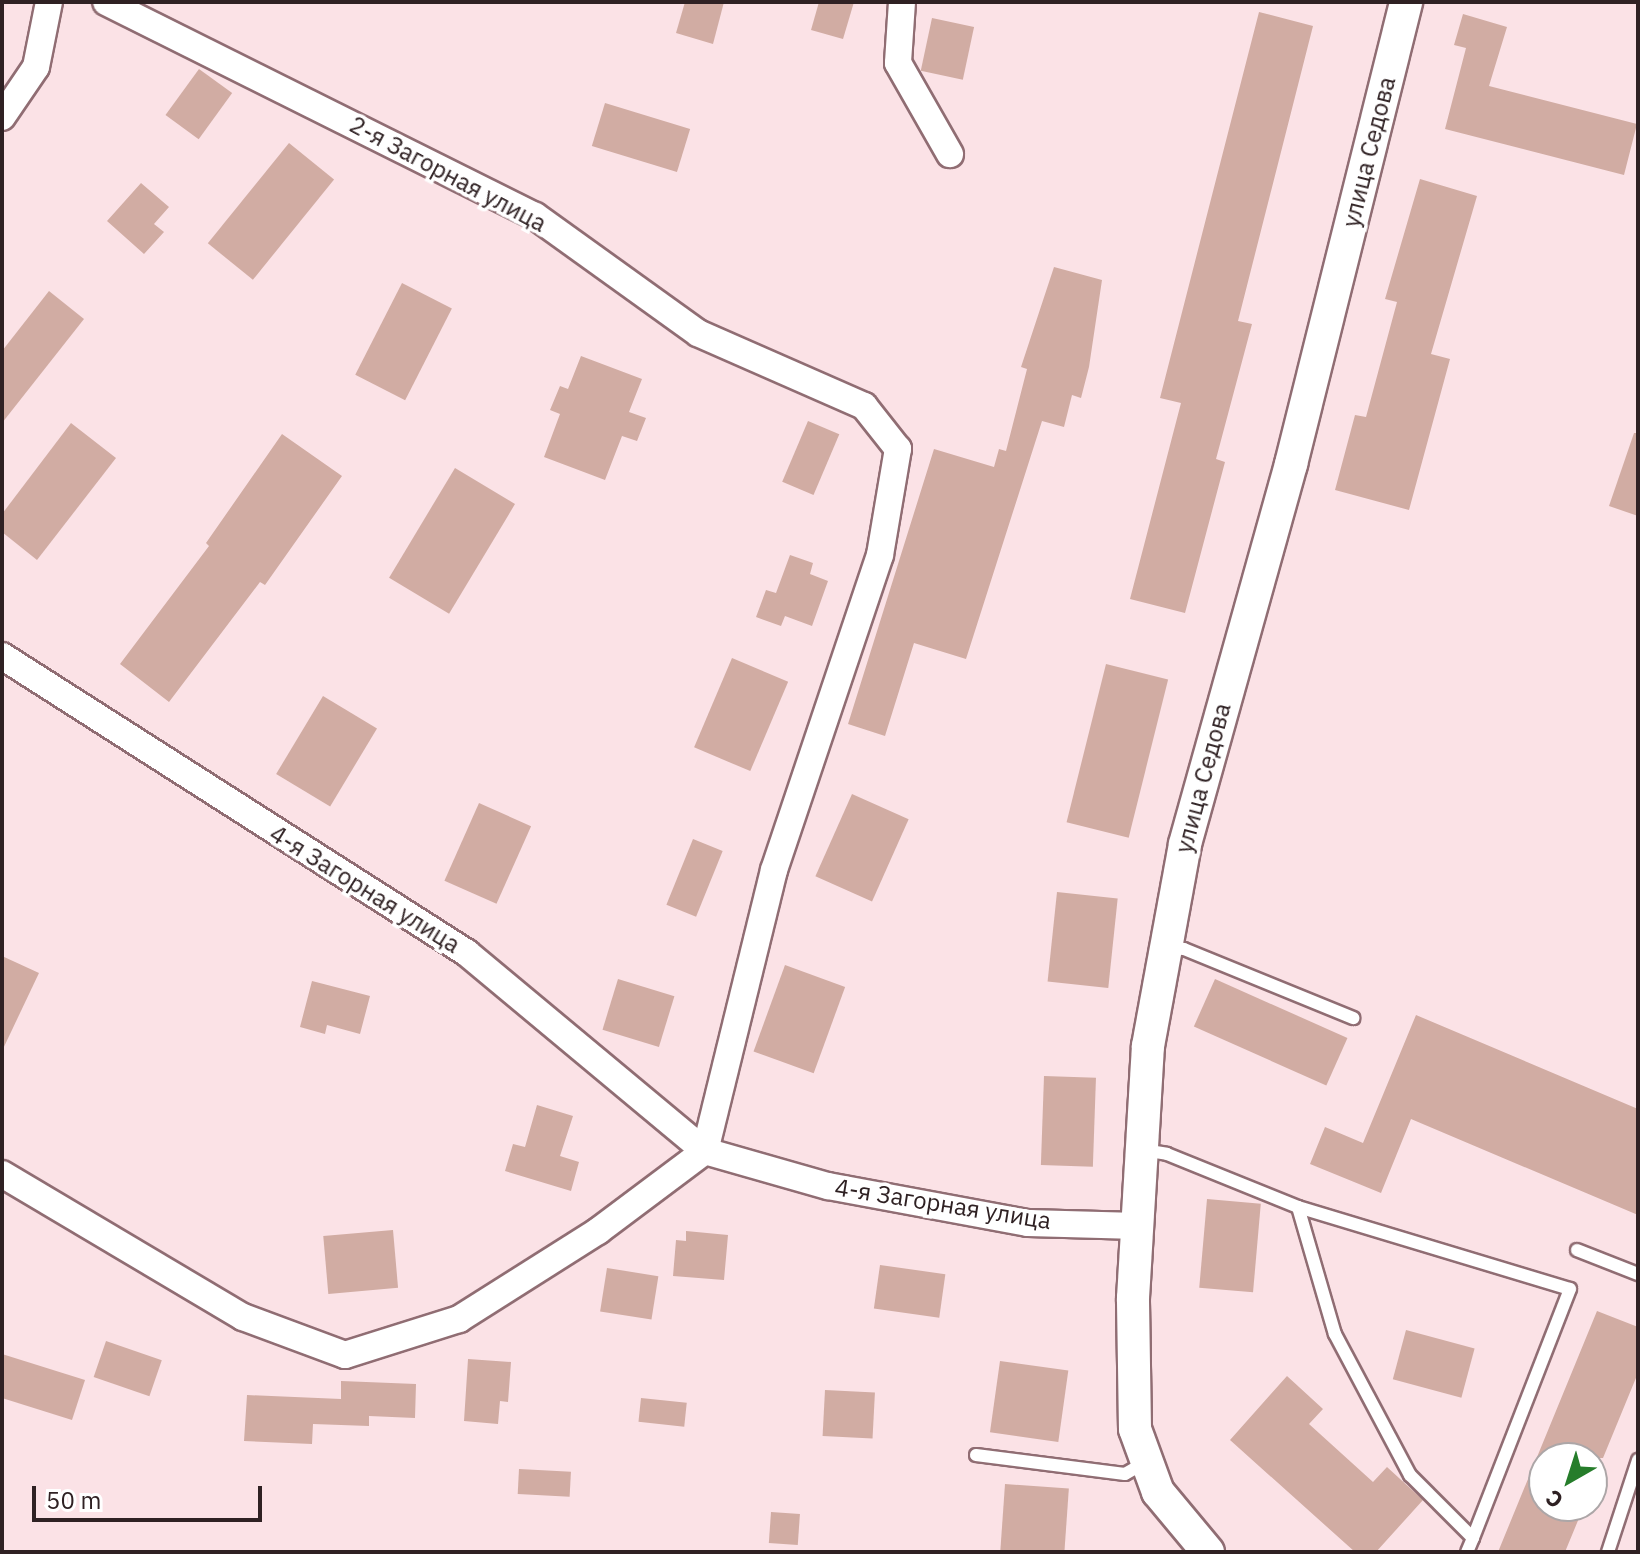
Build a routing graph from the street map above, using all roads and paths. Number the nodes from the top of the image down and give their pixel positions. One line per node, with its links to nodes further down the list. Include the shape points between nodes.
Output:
1 (49, 2): 5 (street, via 36,67)
2 (106, 2): 11 (street, 2-я Загорная улица, via 535,216 698,333 864,406 898,449 880,555 774,870)
3 (902, 2): 6 (street, via 898,63)
4 (1406, 2): 8 (street, улица Седова, via 1291,464 1185,844)
5 (2, 117)
6 (950, 154)
7 (2, 656): 11 (street, 4-я Загорная улица, via 467,953)
8 (1164, 946): 9 (lane, via 1184,949); 10 (street, улица Седова, via 1148,1046)
9 (1353, 1018)
10 (1143, 1150): 13 (lane, via 1167,1154); 14 (street, улица Седова)
11 (705, 1151): 12 (street, via 598,1231 459,1319 345,1355 243,1317); 14 (street, 4-я Загорная улица, via 828,1186 1028,1223)
12 (2, 1174)
13 (1298, 1207): 20 (lane, via 1335,1334 1410,1475); 20 (lane, via 1570,1289)
14 (1138, 1226): 19 (street, улица Седова, via 1135,1429)
15 (1577, 1250): 16 (lane)
16 (1638, 1274)
17 (976, 1455): 19 (lane, via 1125,1474)
18 (1638, 1460): 23 (lane)
19 (1144, 1463): 21 (street, улица Седова, via 1158,1492)
20 (1473, 1538): 22 (lane)
21 (1208, 1552)
22 (1467, 1552)
23 (1608, 1552)

